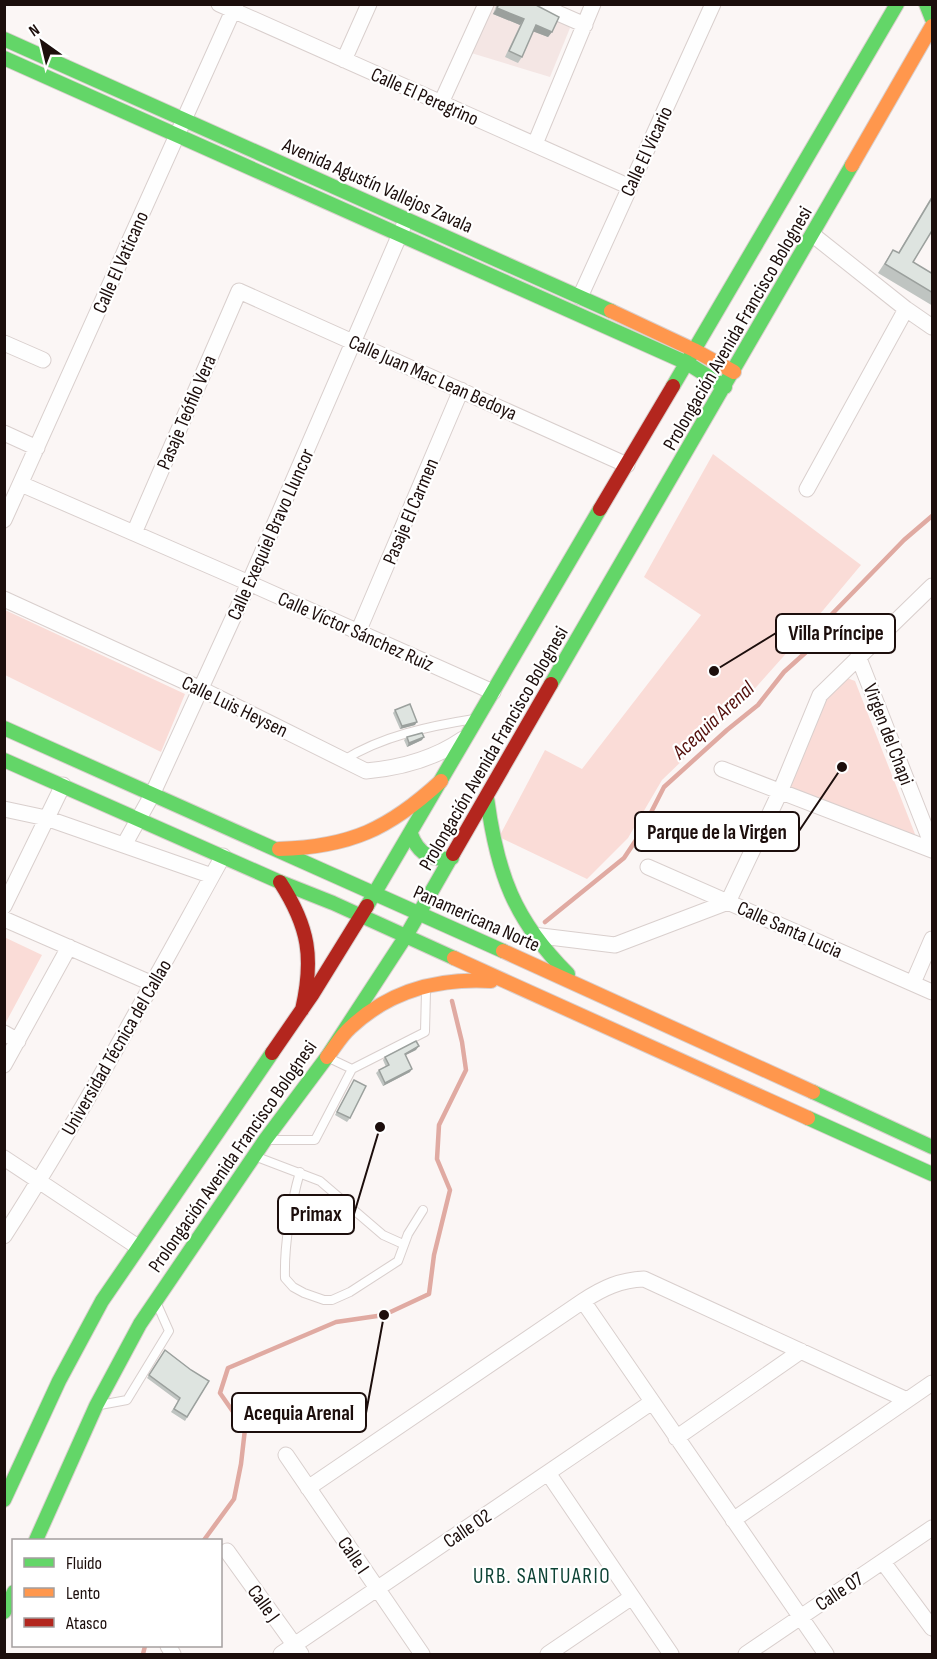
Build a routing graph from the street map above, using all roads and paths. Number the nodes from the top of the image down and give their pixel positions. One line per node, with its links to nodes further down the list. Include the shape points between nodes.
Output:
1 (369, 4): 14 (street)
2 (486, 4): 15 (street)
3 (537, 4): 10 (street)
4 (593, 4): 10 (street)
5 (713, 4): 19 (street, Calle El Vicario)
6 (897, 4): 29 (main road, Prolongación Avenida Francisco Bolognesi)
7 (927, 4): 9 (main road)
8 (230, 7): 14 (street, Calle El Peregrino); 16 (street, Calle El Vaticano)
9 (933, 19)
10 (585, 25): 18 (street)
11 (933, 26): 22 (main road, Prolongación Avenida Francisco Bolognesi)
12 (4, 39): 16 (main road, Avenida Agustín Vallejos Zavala)
13 (4, 58): 17 (main road, Avenida Agustín Vallejos Zavala)
14 (344, 60): 15 (street, Calle El Peregrino)
15 (441, 103): 18 (street, Calle El Peregrino)
16 (184, 119): 17 (street, Calle El Vaticano); 20 (main road, Avenida Agustín Vallejos Zavala)
17 (177, 135): 21 (main road, Avenida Agustín Vallejos Zavala); 35 (street, Calle El Vaticano)
18 (535, 144): 19 (street, Calle El Peregrino)
19 (630, 187): 24 (street, Calle El Vicario)
20 (406, 219): 21 (street, Calle Exequiel Bravo Lluncor); 24 (main road, Avenida Agustín Vallejos Zavala)
21 (400, 235): 27 (street, Calle Exequiel Bravo Lluncor); 29 (main road, Avenida Agustín Vallejos Zavala)
22 (813, 235): 25 (street); 31 (main road, Prolongación Avenida Francisco Bolognesi)
23 (238, 291): 27 (street, Calle Juan Mac Lean Bedoya); 40 (street, Pasaje Teófilo Vera)
24 (580, 297): 29 (main road, Avenida Agustín Vallejos Zavala)
25 (906, 309): 26 (street); 38 (street)
26 (933, 327)
27 (354, 342): 33 (street, Calle Juan Mac Lean Bedoya); 41 (street, Calle Exequiel Bravo Lluncor)
28 (4, 344): 30 (street)
29 (691, 356): 31 (main road, Avenida Agustín Vallejos Zavala); 32 (main road, Avenida Agustín Vallejos Zavala); 36 (main road, Prolongación Avenida Francisco Bolognesi)
30 (43, 360)
31 (734, 372): 32 (main road, Prolongación Avenida Francisco Bolognesi)
32 (725, 387): 58 (main road, Prolongación Avenida Francisco Bolognesi)
33 (461, 390): 36 (street, Calle Juan Mac Lean Bedoya); 44 (street, Pasaje El Carmen)
34 (4, 433): 35 (street)
35 (37, 448): 37 (street, Calle El Vaticano)
36 (627, 465): 47 (main road, Prolongación Avenida Francisco Bolognesi)
37 (21, 484): 39 (street, Calle El Vaticano); 40 (street, Calle Víctor Sánchez Ruiz)
38 (807, 489)
39 (4, 520)
40 (134, 533): 41 (street, Calle Víctor Sánchez Ruiz)
41 (249, 583): 44 (street, Calle Víctor Sánchez Ruiz); 46 (street, Calle Exequiel Bravo Lluncor)
42 (933, 586): 45 (street)
43 (4, 599): 46 (street, Calle Luis Heysen)
44 (358, 632): 47 (street, Calle Víctor Sánchez Ruiz)
45 (858, 656): 56 (street, via 820,696); 64 (street, Virgen del Chapi)
46 (201, 689): 52 (street, Calle Luis Heysen); 57 (street, Calle Exequiel Bravo Lluncor)
47 (494, 692): 48 (main road, Prolongación Avenida Francisco Bolognesi)
48 (478, 718): 50 (main road, Prolongación Avenida Francisco Bolognesi); 52 (lane, via 438,725 363,748)
49 (4, 728): 57 (main road, Panamericana Norte)
50 (467, 736): 52 (street, Calle Luis Heysen, via 449,749 391,769 366,771); 54 (main road, Prolongación Avenida Francisco Bolognesi)
51 (4, 760): 55 (main road)
52 (344, 760)
53 (722, 769): 56 (street)
54 (441, 781): 62 (main road, Prolongación Avenida Francisco Bolognesi); 65 (main road, via 411,809 366,835 306,849)
55 (63, 785): 60 (street); 61 (main road)
56 (780, 792): 66 (street); 73 (street)
57 (152, 795): 61 (street, Calle Exequiel Bravo Lluncor); 65 (main road, Panamericana Norte)
58 (487, 798): 68 (main road, Prolongación Avenida Francisco Bolognesi); 78 (main road, via 500,870)
59 (4, 808): 60 (street)
60 (46, 818): 63 (street); 74 (street)
61 (139, 819): 63 (street, Calle Exequiel Bravo Lluncor); 67 (main road)
62 (411, 834): 68 (main road, via 422,854); 72 (main road, Prolongación Avenida Francisco Bolognesi)
63 (124, 845): 70 (street)
64 (933, 845)
65 (275, 848): 72 (main road, Panamericana Norte)
66 (933, 850)
67 (223, 856): 70 (street, Universidad Técnica del Callao); 71 (main road)
68 (452, 858): 75 (main road, Prolongación Avenida Francisco Bolognesi)
69 (648, 867): 73 (street, Calle Santa Lucia)
70 (212, 876): 84 (street, Universidad Técnica del Callao)
71 (280, 882): 76 (main road); 88 (main road, via 296,905 306,932 310,960)
72 (375, 894): 75 (main road, Panamericana Norte); 76 (main road, Prolongación Avenida Francisco Bolognesi)
73 (728, 902): 78 (street, via 615,945); 83 (street, Calle Santa Lucia)
74 (4, 906)
75 (419, 914): 79 (main road, Prolongación Avenida Francisco Bolognesi); 86 (main road, Panamericana Norte)
76 (362, 917): 79 (main road); 88 (main road, Prolongación Avenida Francisco Bolognesi)
77 (4, 919): 81 (street)
78 (533, 935): 86 (main road)
79 (406, 936): 82 (main road); 90 (main road, Prolongación Avenida Francisco Bolognesi)
80 (933, 939): 83 (street)
81 (69, 947): 84 (street); 89 (street)
82 (512, 983): 85 (main road, via 469,978); 98 (main road)
83 (913, 983): 87 (street, Calle Santa Lucia)
84 (153, 984): 99 (street, Universidad Técnica del Callao)
85 (426, 984): 90 (main road, via 373,1009 350,1028); 92 (lane, via 425,1032)
86 (583, 987): 94 (main road, Panamericana Norte)
87 (933, 992)
88 (302, 1010): 103 (main road, Prolongación Avenida Francisco Bolognesi)
89 (11, 1037): 91 (street)
90 (327, 1057): 92 (lane); 93 (main road, Prolongación Avenida Francisco Bolognesi)
91 (4, 1065)
92 (351, 1069): 93 (lane, via 315,1140)
93 (265, 1140): 95 (main road, Prolongación Avenida Francisco Bolognesi)
94 (933, 1147)
95 (253, 1156): 97 (lane); 104 (main road, Prolongación Avenida Francisco Bolognesi)
96 (4, 1158): 99 (street)
97 (300, 1172): 102 (lane, via 320,1181 383,1235); 102 (lane, via 284,1263 285,1278 293,1287 314,1297 333,1300 398,1262)
98 (933, 1174)
99 (39, 1182): 101 (street, Universidad Técnica del Callao); 103 (street)
100 (423, 1210): 102 (lane)
101 (4, 1236)
102 (403, 1244)
103 (138, 1247): 114 (main road, Prolongación Avenida Francisco Bolognesi, via 81,1339)
104 (155, 1300): 110 (main road, Prolongación Avenida Francisco Bolognesi); 110 (lane, via 169,1331 127,1400)
105 (583, 1301): 106 (street, via 614,1283 644,1279); 109 (street); 115 (street)
106 (801, 1351): 108 (street); 111 (street)
107 (933, 1383): 108 (street)
108 (907, 1400): 117 (street)
109 (652, 1402): 111 (street); 113 (street, Calle 02)
110 (96, 1406): 119 (main road, Prolongación Avenida Francisco Bolognesi)
111 (676, 1438): 117 (street)
112 (286, 1455): 115 (street, Calle I)
113 (548, 1473): 122 (street, Calle 02); 124 (street)
114 (9, 1479): 116 (main road, Prolongación Avenida Francisco Bolognesi)
115 (308, 1488): 122 (street, Calle I)
116 (4, 1500)
117 (733, 1520): 126 (street)
118 (933, 1528): 121 (street, Calle 07)
119 (36, 1539)
120 (227, 1551): 128 (street, Calle J)
121 (883, 1562): 126 (street, Calle 07); 127 (street)
122 (377, 1589): 128 (street, Calle 02); 130 (street, Calle I)
123 (12, 1596): 125 (main road)
124 (632, 1597): 131 (street); 132 (street)
125 (4, 1612)
126 (800, 1618): 133 (street, Calle 07); 134 (street)
127 (933, 1628)
128 (298, 1650): 129 (street, Calle 02)
129 (281, 1654)
130 (422, 1654)
131 (548, 1654)
132 (671, 1654)
133 (746, 1654)
134 (826, 1654)

